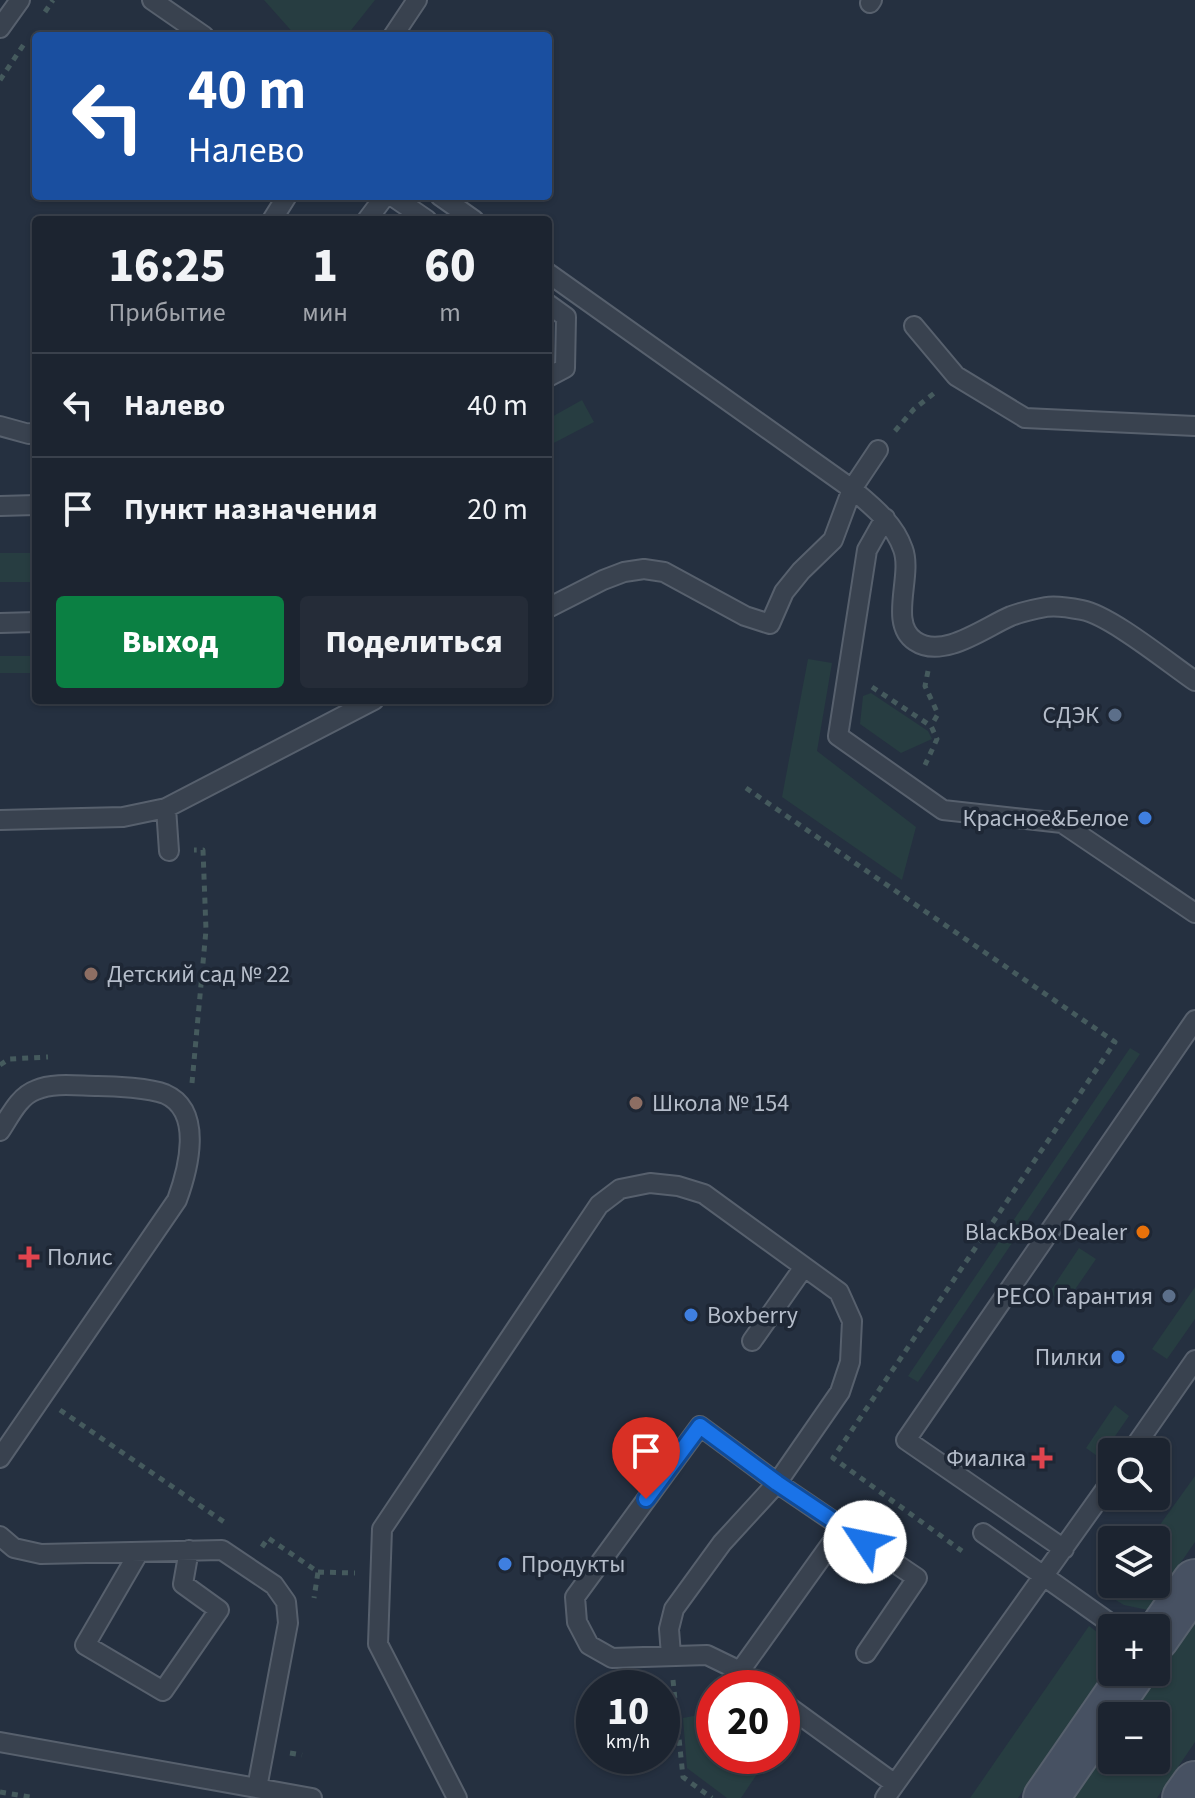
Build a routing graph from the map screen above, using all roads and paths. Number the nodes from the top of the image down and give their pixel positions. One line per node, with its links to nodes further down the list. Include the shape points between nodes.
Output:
1 (20, 0): 4 (lane)
2 (152, 0): 5 (lane)
3 (417, 0): 6 (lane)
4 (0, 28)
5 (198, 32)
6 (396, 32)
7 (398, 200): 9 (lane)
8 (446, 200): 10 (lane)
9 (421, 216)
10 (468, 216)
11 (552, 276): 20 (lane)
12 (552, 307): 14 (lane, via 566,317 565,368)
13 (914, 326): 15 (lane)
14 (552, 375)
15 (956, 376): 17 (lane, via 1025,418); 19 (path, via 914,409)
16 (0, 426): 18 (lane)
17 (1195, 426)
18 (32, 433)
19 (878, 450): 20 (lane)
20 (852, 489): 23 (lane); 24 (lane, via 833,540 784,592 770,624 664,572 644,569 603,580)
21 (32, 505): 22 (lane)
22 (0, 506)
23 (885, 518): 27 (lane, via 903,549 903,625 914,641 932,648 949,645 1015,615 1050,606 1086,610); 33 (lane, via 867,550 838,736)
24 (552, 606)
25 (32, 622): 26 (lane)
26 (0, 623)
27 (1195, 681)
28 (865, 682): 31 (path)
29 (925, 686): 31 (path, via 938,714)
30 (366, 704): 34 (lane)
31 (931, 726): 33 (path, via 937,739)
32 (746, 788): 47 (path, via 1115,1042 833,1458)
33 (913, 789): 37 (lane, via 943,810 1062,823)
34 (166, 808): 35 (lane, via 123,817); 36 (lane)
35 (0, 820)
36 (169, 851)
37 (1195, 913)
38 (1195, 1020): 51 (lane, via 906,1440)
39 (0, 1131): 44 (lane, via 34,1090 108,1086 164,1094 179,1104 188,1121 189,1140 186,1177 177,1200)
40 (804, 1267): 41 (lane); 45 (lane, via 839,1292 852,1321 850,1362 840,1392); 55 (lane, via 704,1194 650,1183 620,1189 599,1205 382,1529)
41 (752, 1341)
42 (1195, 1360): 43 (lane)
43 (1141, 1438)
44 (0, 1458)
45 (777, 1483): 48 (lane); 61 (lane, via 722,1543 674,1609); 61 (lane, via 700,1426 575,1597 577,1622 589,1645 612,1658)
46 (1098, 1500): 51 (lane)
47 (918, 1519)
48 (843, 1527): 60 (lane, via 917,1578); 63 (lane)
49 (983, 1533): 56 (lane)
50 (0, 1536): 53 (lane, via 14,1548 41,1554)
51 (1064, 1549): 56 (lane)
52 (189, 1550): 53 (lane); 53 (lane, via 183,1584 219,1610 163,1691 85,1645); 68 (lane, via 222,1550 274,1585 286,1602 288,1623)
53 (139, 1552)
54 (318, 1572): 55 (path)
55 (380, 1574): 74 (lane, via 378,1644)
56 (1045, 1577): 58 (lane); 70 (lane)
57 (1195, 1582): 59 (street)
58 (1098, 1615)
59 (1170, 1618)
60 (866, 1653)
61 (671, 1655): 62 (lane, via 707,1655); 69 (path, via 683,1777)
62 (738, 1670)
63 (741, 1670)
64 (1123, 1686): 77 (street)
65 (800, 1717): 70 (lane)
66 (0, 1742): 68 (lane)
67 (1195, 1784): 78 (street)
68 (257, 1788): 73 (lane)
69 (700, 1790): 75 (path); 76 (path)
70 (890, 1791)
71 (0, 1792): 72 (path)
72 (35, 1798)
73 (312, 1798)
74 (457, 1798)
75 (694, 1798)
76 (712, 1798)
77 (1046, 1798)
78 (1185, 1798)

